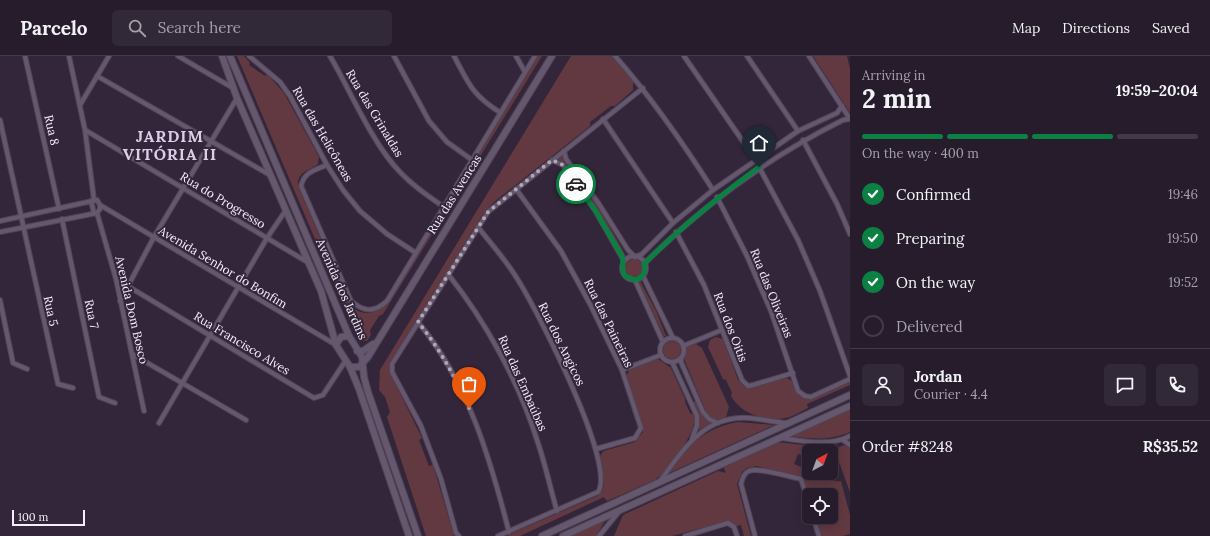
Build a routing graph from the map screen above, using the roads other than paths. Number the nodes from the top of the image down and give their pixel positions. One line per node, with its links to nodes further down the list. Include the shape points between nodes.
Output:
1 (25, 56): 52 (street, Rua 8)
2 (69, 56): 23 (street, Avenida Dom Bosco)
3 (109, 56): 19 (street)
4 (178, 56): 20 (street)
5 (222, 56): 20 (street, Avenida dos Jardins)
6 (230, 56): 83 (street, Avenida dos Jardins)
7 (249, 56): 39 (street, Rua das Helicôneas, via 280,82)
8 (330, 56): 50 (street, Rua das Grinaldas, via 385,154 399,172)
9 (394, 56): 37 (street, via 429,121 447,142)
10 (454, 56): 25 (street, via 474,92)
11 (516, 56): 18 (street)
12 (535, 56): 18 (street, Rua das Avencas)
13 (552, 56): 86 (street, Rua das Avencas)
14 (615, 56): 21 (street)
15 (684, 56): 36 (street)
16 (748, 56): 30 (street)
17 (809, 56): 24 (street)
18 (525, 72): 25 (street, Rua das Avencas)
19 (97, 76): 23 (street); 32 (street)
20 (234, 88): 22 (street, Avenida dos Jardins)
21 (642, 88): 28 (street); 46 (street, via 680,139)
22 (237, 98): 32 (street); 42 (street, Avenida dos Jardins)
23 (80, 105): 29 (street, Avenida Dom Bosco)
24 (842, 106): 26 (street); 30 (street, via 837,113)
25 (501, 113): 37 (street, Rua das Avencas)
26 (850, 119): 31 (street)
27 (0, 120): 55 (street)
28 (603, 120): 34 (street); 59 (street)
29 (85, 130): 44 (street, Rua do Progresso); 48 (street, Avenida Dom Bosco)
30 (798, 131): 33 (street)
31 (803, 140): 35 (street); 64 (street)
32 (211, 142): 42 (street); 44 (street)
33 (774, 148): 35 (street, via 778,150); 36 (street)
34 (564, 151): 38 (street); 68 (street, via 566,159)
35 (779, 155): 40 (street)
36 (755, 159): 41 (street)
37 (472, 160): 50 (street, Rua das Avencas)
38 (552, 160): 45 (street); 69 (street, via 563,165)
39 (327, 165): 67 (street, Rua das Helicôneas, via 360,211 387,234); 67 (street, Rua das Avencas, via 307,173 301,186 351,301 368,311 380,307 387,301)
40 (759, 167): 43 (street); 100 (street, via 798,240 820,291)
41 (734, 175): 43 (street); 46 (street)
42 (272, 176): 53 (street, Avenida dos Jardins)
43 (738, 183): 47 (street)
44 (184, 189): 65 (street); 66 (street, Rua do Progresso)
45 (516, 189): 61 (street, via 488,212); 98 (street, Rua das Paineiras, via 561,251)
46 (713, 190): 51 (street)
47 (717, 198): 56 (street); 99 (street, Rua das Oliveiras, via 748,256 772,311)
48 (93, 200): 49 (street, Avenida Senhor do Bonfim); 52 (street); 54 (street, Avenida Dom Bosco)
49 (100, 206): 54 (street); 65 (street, Avenida Senhor do Bonfim)
50 (444, 207): 67 (street, Rua das Avencas)
51 (690, 208): 56 (street, via 695,211); 59 (street)
52 (59, 209): 55 (street)
53 (286, 210): 66 (street); 70 (street, Avenida dos Jardins)
54 (96, 213): 57 (street); 74 (street, Avenida Dom Bosco)
55 (21, 216): 58 (street); 60 (street)
56 (696, 216): 63 (street)
57 (62, 219): 60 (street); 108 (street, Rua 7, via 99,397)
58 (0, 221)
59 (673, 223): 68 (street, via 642,254)
60 (23, 227): 62 (street); 104 (street, Rua 5, via 58,384)
61 (478, 227): 72 (street); 120 (street, Rua dos Angicos, via 518,279 545,329 570,381)
62 (0, 232)
63 (676, 232): 71 (street); 81 (street, Rua dos Oitis, via 704,285)
64 (850, 234)
65 (154, 237): 76 (street); 77 (street, Avenida Senhor do Bonfim)
66 (267, 238): 70 (street, Rua do Progresso); 77 (street)
67 (416, 252)
68 (635, 257): 69 (street); 71 (street)
69 (624, 261): 75 (street, via 623,272 628,278)
70 (309, 263): 87 (street, Avenida dos Jardins, via 321,291)
71 (644, 264): 73 (street)
72 (448, 274): 80 (street); 124 (street, Rua das Embaúbas, via 466,296 489,333 516,387 537,439)
73 (642, 276): 75 (street); 84 (street)
74 (116, 279): 76 (street, Rua Francisco Alves); 79 (street, Avenida Dom Bosco)
75 (635, 280): 85 (street)
76 (127, 286): 79 (street); 82 (street, Rua Francisco Alves)
77 (238, 287): 82 (street); 87 (street, Avenida Senhor do Bonfim)
78 (0, 300): 97 (street, via 13,363)
79 (120, 301): 90 (street, Avenida Dom Bosco)
80 (418, 322): 126 (street, via 435,343 452,372 475,421 494,476); 129 (street, via 392,364 392,372 423,432)
81 (722, 330): 88 (street); 99 (street, Rua dos Oitis, via 742,380 748,386)
82 (209, 335): 93 (street, Rua Francisco Alves, via 314,398 323,395); 103 (street)
83 (349, 336): 87 (street, via 341,337); 89 (street, Avenida dos Jardins)
84 (673, 338): 85 (street); 88 (street)
85 (664, 342): 91 (street, via 660,348)
86 (375, 343): 89 (street, via 363,351); 95 (street, Rua das Avencas)
87 (336, 345): 93 (street, Avenida dos Jardins)
88 (683, 346): 92 (street)
89 (357, 351): 95 (street, Avenida dos Jardins, via 362,357)
90 (132, 354): 103 (street); 110 (street, Avenida Dom Bosco)
91 (661, 355): 94 (street, via 665,360); 98 (street)
92 (681, 358): 94 (street); 101 (street)
93 (346, 360): 96 (street, Avenida dos Jardins)
94 (672, 362): 102 (street)
95 (362, 363): 96 (street, via 356,368); 128 (street, Avenida dos Jardins, via 368,392)
96 (350, 367): 127 (street, Avenida dos Jardins)
97 (27, 369)
98 (622, 370): 120 (street, Rua das Paineiras, via 641,428 640,432 635,438)
99 (793, 373): 100 (street, Rua das Oliveiras, via 798,391 811,397)
100 (850, 377)
101 (689, 380): 102 (street); 106 (street)
102 (682, 382): 107 (street)
103 (181, 383): 111 (street); 112 (street)
104 (72, 388)
105 (850, 395): 114 (street)
106 (698, 399): 107 (street); 113 (street, via 706,417)
107 (690, 401): 117 (street, via 697,416)
108 (115, 403)
109 (850, 406): 116 (street)
110 (144, 411)
111 (246, 420)
112 (159, 423)
113 (718, 423): 114 (street, via 749,418); 117 (street)
114 (787, 423): 121 (street)
115 (850, 436): 118 (street)
116 (778, 438): 118 (street, via 823,443); 123 (street)
117 (692, 439): 121 (street)
118 (843, 440): 119 (street)
119 (850, 445)
120 (596, 449): 124 (street, Rua dos Angicos, via 602,482 598,492)
121 (660, 481): 131 (street)
122 (804, 488): 136 (street, via 801,479 756,470 748,471 740,484)
123 (621, 509): 132 (street); 133 (street)
124 (557, 511): 126 (street)
125 (815, 524): 137 (street)
126 (509, 532): 130 (street)
127 (409, 536)
128 (418, 536)
129 (459, 536)
130 (498, 536)
131 (542, 536)
132 (563, 536)
133 (600, 536)
134 (684, 536): 135 (street, via 728,524 734,526)
135 (737, 536)
136 (755, 536)
137 (819, 536)

